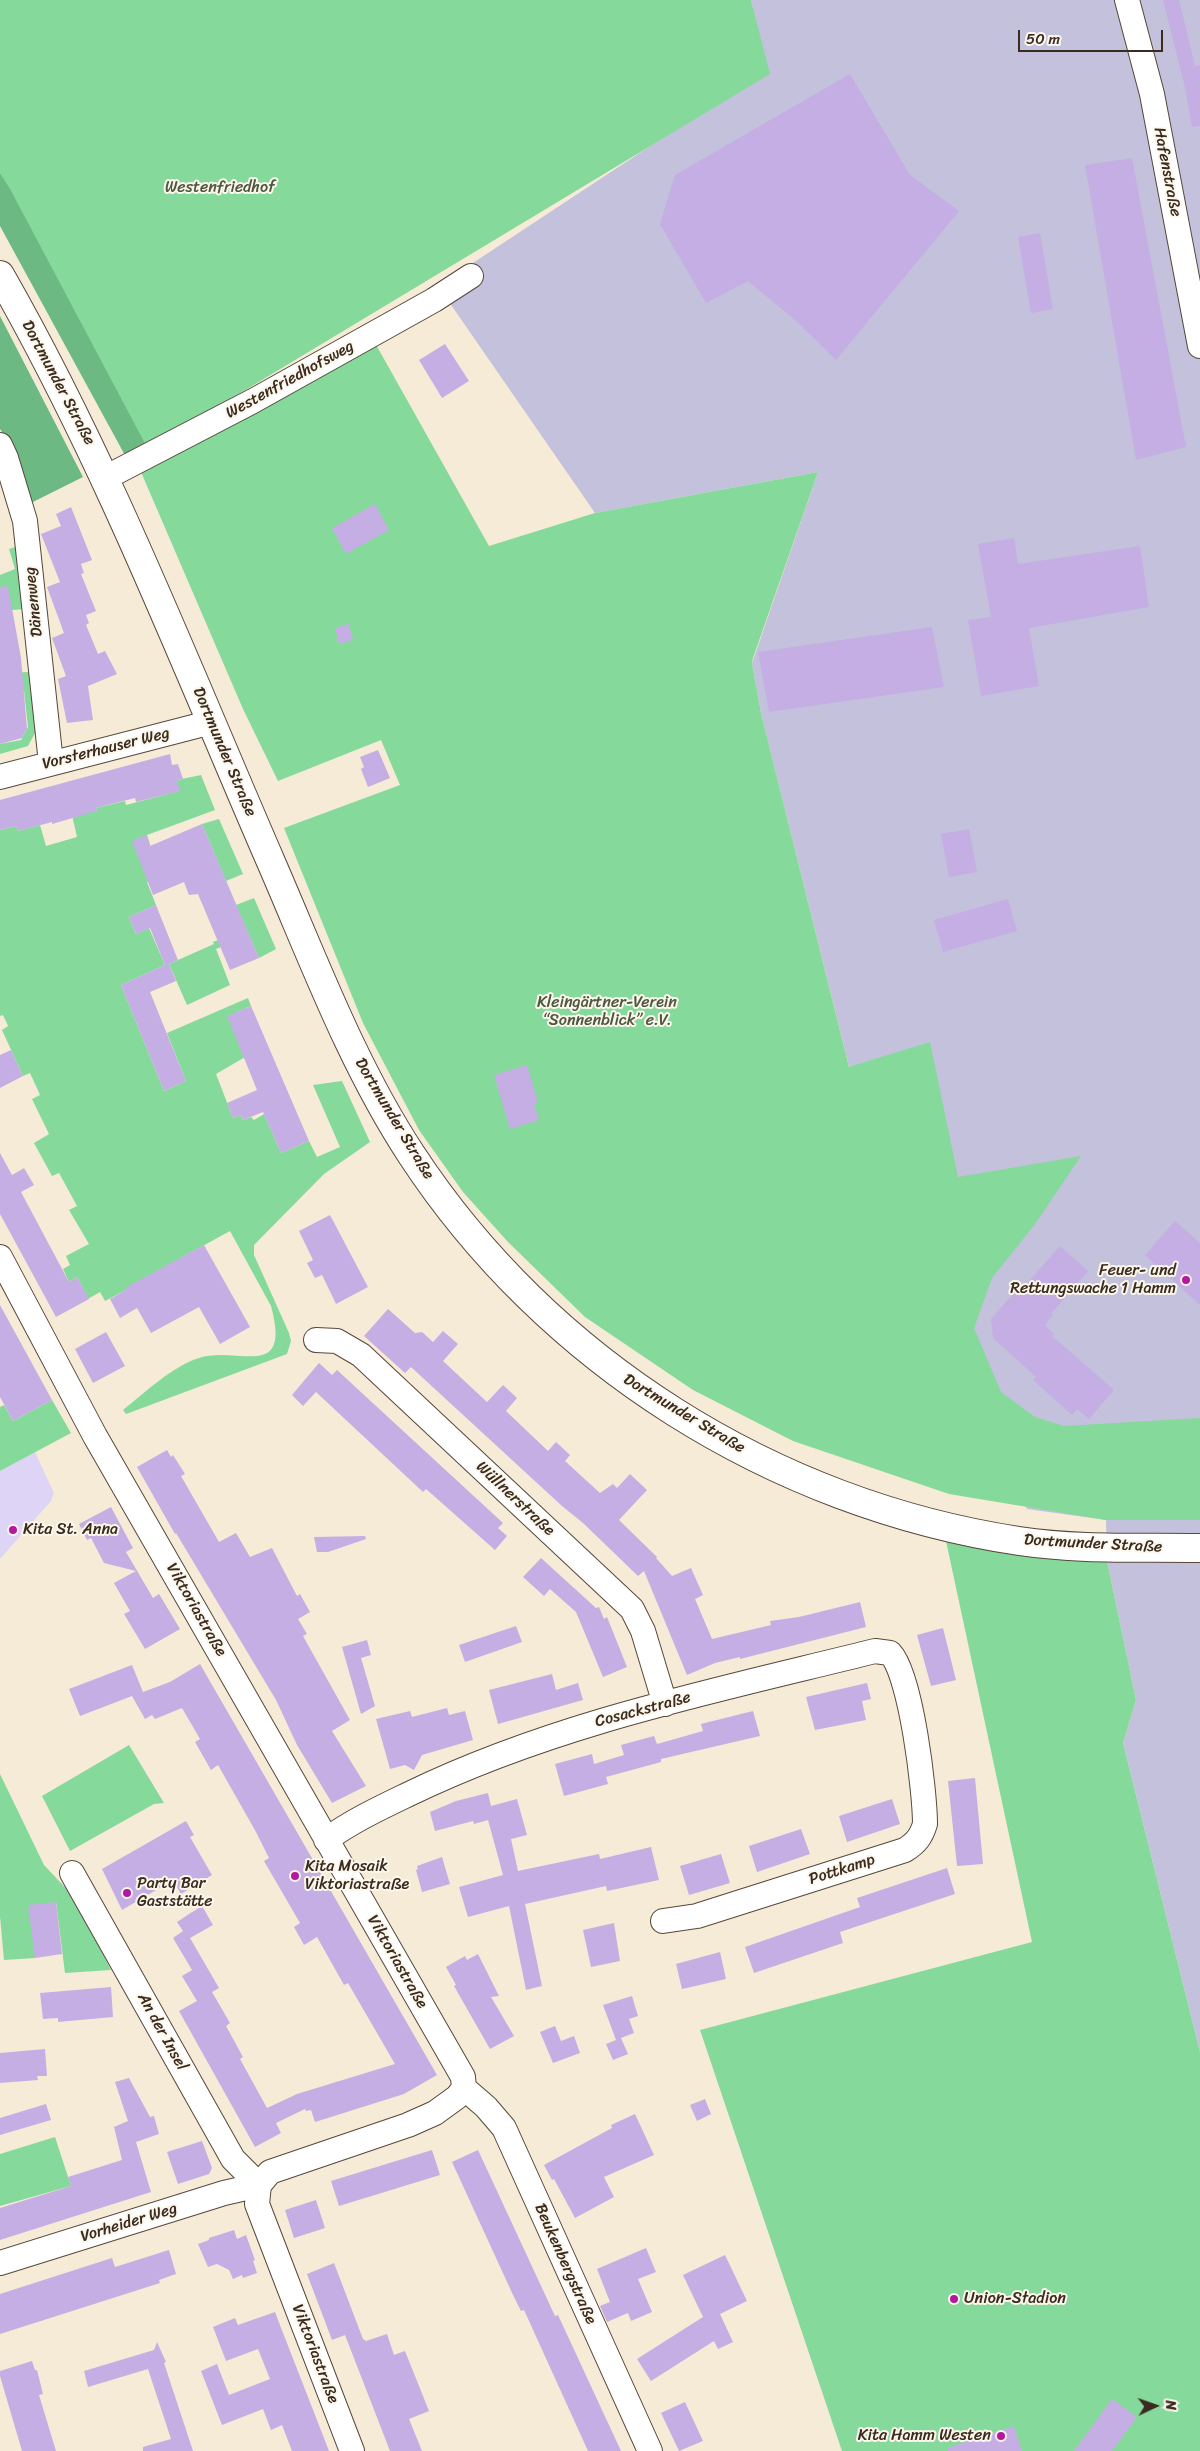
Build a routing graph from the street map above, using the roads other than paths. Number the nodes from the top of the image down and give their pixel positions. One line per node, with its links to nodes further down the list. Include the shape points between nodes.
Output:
1 (1127, 0): 4 (street, Hafenstraße, via 1152,94)
2 (0, 275): 6 (main road, Dortmunder Straße, via 60,384)
3 (471, 276): 6 (street, Westenfriedhofsweg, via 253,401)
4 (1200, 346)
5 (0, 445): 8 (street, Dänenweg, via 25,521)
6 (106, 478): 7 (main road, Dortmunder Straße)
7 (212, 722): 8 (street, Vorsterhauser Weg); 12 (main road, Dortmunder Straße, via 353,1052 396,1130 472,1236 554,1320 599,1360 704,1430 798,1478 846,1497 926,1522 1022,1541 1075,1546)
8 (51, 762): 9 (street, Vorsterhauser Weg)
9 (0, 777)
10 (0, 1257): 15 (street, Viktoriastraße, via 95,1436)
11 (316, 1340): 13 (street, Wüllnerstraße, via 337,1341 360,1355 632,1609 643,1631)
12 (1200, 1548)
13 (664, 1704): 14 (street, Cosackstraße, via 884,1651 890,1653 898,1666); 15 (street, Cosackstraße, via 573,1730 440,1779 346,1825)
14 (916, 1737): 17 (street, Pottkamp, via 925,1824 915,1843 905,1850 697,1916)
15 (326, 1840): 18 (street, Viktoriastraße, via 463,2077)
16 (72, 1873): 19 (street, An der Insel, via 233,2159)
17 (663, 1921)
18 (464, 2088): 19 (street, via 434,2113 270,2172); 22 (street, Beukenbergstraße, via 504,2128)
19 (259, 2185): 20 (street, Vorheider Weg); 21 (street, Viktoriastraße, via 257,2204)
20 (0, 2263)
21 (352, 2451)
22 (650, 2451)

